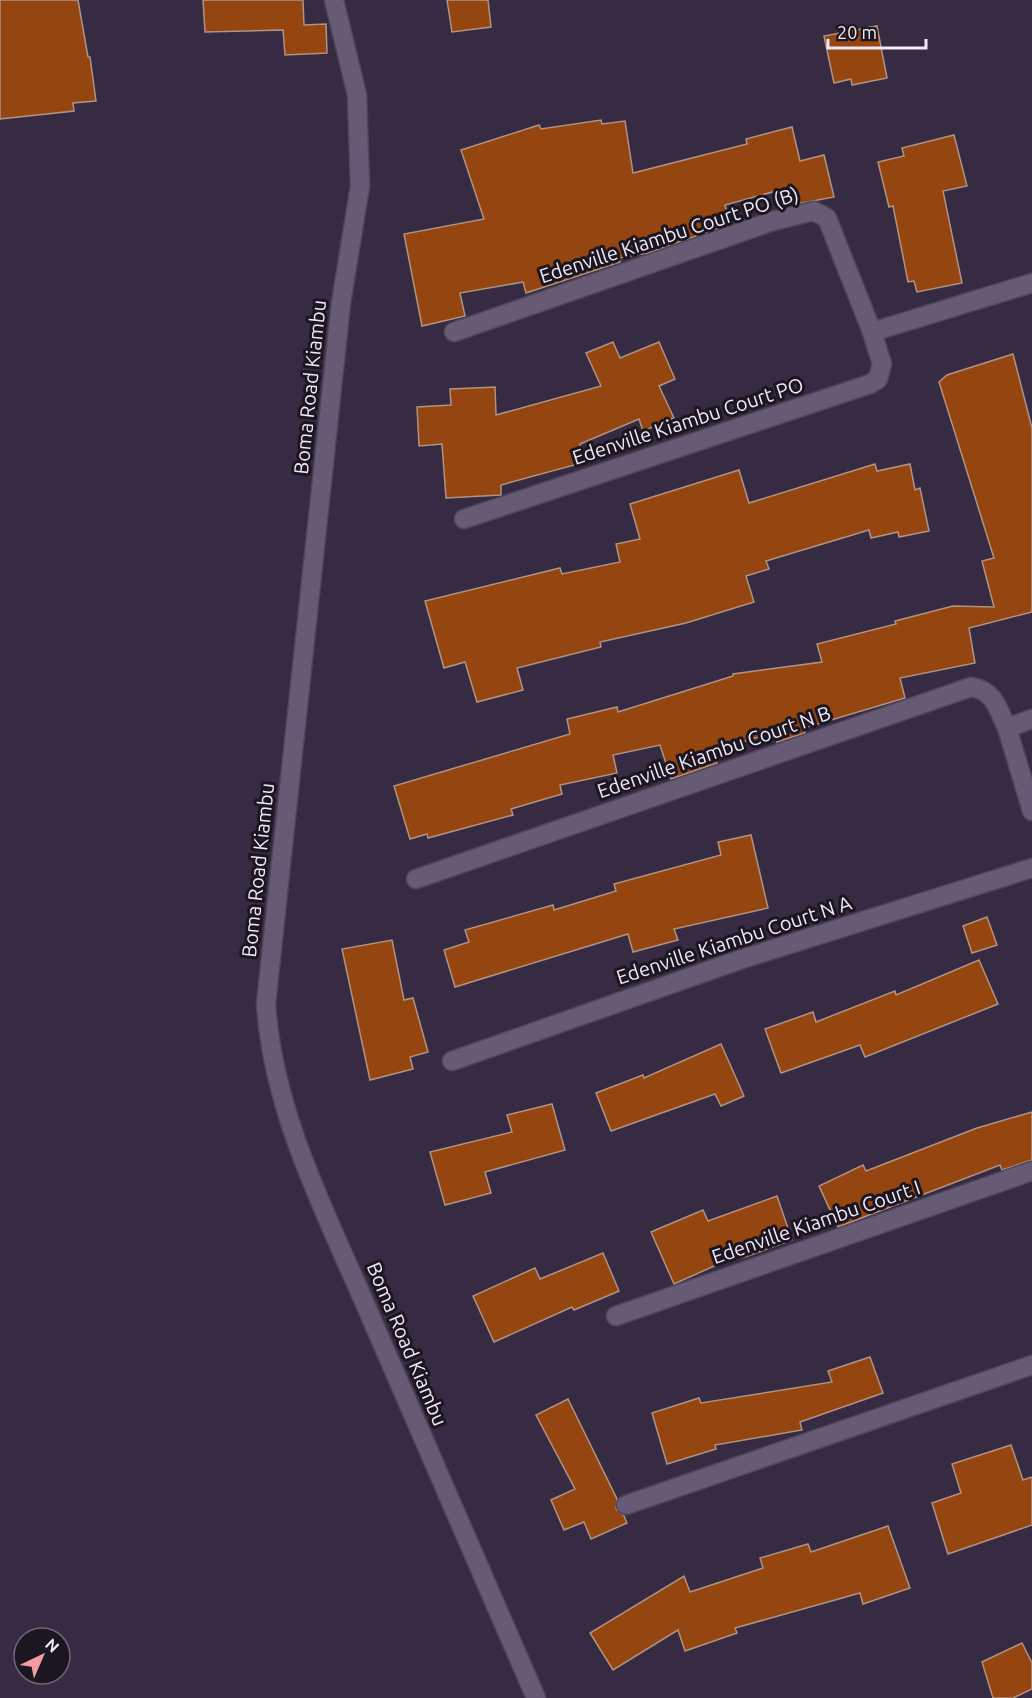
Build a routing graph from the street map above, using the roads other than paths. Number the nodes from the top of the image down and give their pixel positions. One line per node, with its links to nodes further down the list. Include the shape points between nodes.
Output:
1 (334, 0): 16 (street, Boma Road Kiambu, via 357,95 360,186 341,303 267,992 268,1042 309,1175)
2 (1032, 283): 4 (street)
3 (454, 332): 4 (street, Edenville Kiambu Court PO (B), via 772,221 814,211 827,218)
4 (872, 332): 5 (street, Edenville Kiambu Court PO, via 882,364 878,379 870,384)
5 (464, 519)
6 (1032, 719): 7 (street)
7 (1007, 728): 8 (street); 10 (street, Edenville Kiambu Court N B, via 991,694 971,687)
8 (1032, 811)
9 (1032, 868): 11 (street, Edenville Kiambu Court N A, via 742,959)
10 (416, 879)
11 (452, 1061)
12 (1032, 1171): 13 (street, Edenville Kiambu Court I)
13 (616, 1316)
14 (1032, 1365): 15 (street)
15 (626, 1505)
16 (536, 1698)

